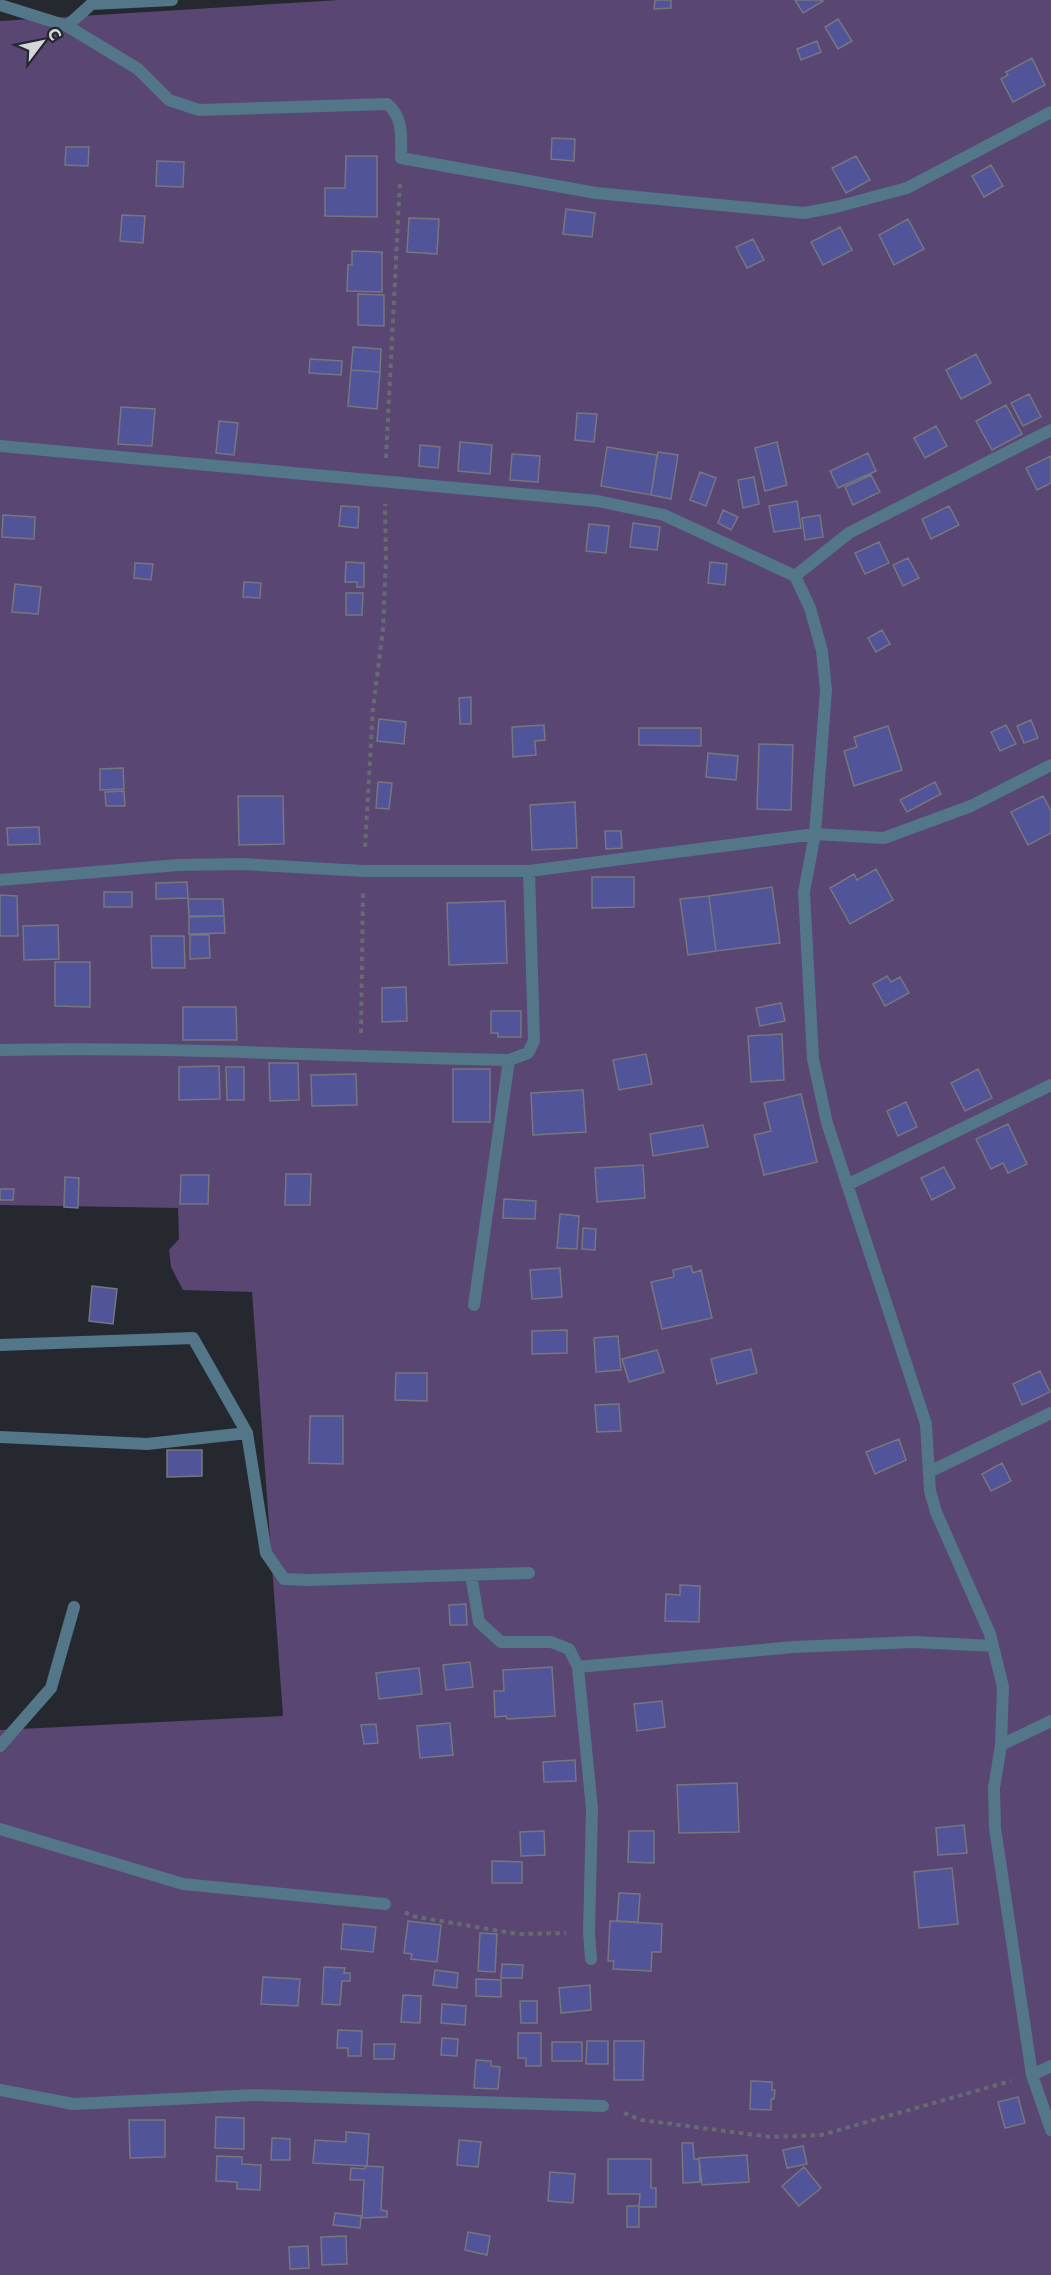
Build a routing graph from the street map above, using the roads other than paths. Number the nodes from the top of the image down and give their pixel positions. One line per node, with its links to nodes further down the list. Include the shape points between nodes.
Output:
1 (172, 0): 2 (lane)
2 (93, 2): 4 (lane)
3 (0, 5): 4 (lane)
4 (67, 26): 5 (lane, via 138,69 169,100 199,110 387,104 396,111 401,125 401,158 596,193 804,213 907,188)
5 (1051, 112)
6 (1051, 430): 8 (lane, via 849,533)
7 (0, 446): 8 (lane, via 598,501 664,515)
8 (795, 576): 10 (lane, via 810,608 822,651 826,690)
9 (1051, 765): 10 (lane, via 971,806 884,838)
10 (815, 834): 11 (lane); 16 (lane, via 804,892 813,1059 827,1123)
11 (529, 871): 12 (lane, via 178,865); 14 (lane, via 534,1041 528,1053)
12 (0, 880)
13 (0, 1050): 14 (lane, via 90,1048)
14 (510, 1060): 17 (lane)
15 (1051, 1085): 16 (lane)
16 (847, 1185): 22 (lane, via 926,1424)
17 (474, 1305)
18 (0, 1345): 20 (lane, via 193,1338)
19 (1051, 1413): 22 (lane)
20 (247, 1433): 21 (lane, via 147,1444); 24 (lane, via 266,1553 284,1579)
21 (0, 1437)
22 (929, 1472): 26 (lane, via 936,1512)
23 (529, 1573): 24 (lane)
24 (471, 1575): 27 (lane, via 479,1622 501,1642 551,1642 569,1649)
25 (74, 1607): 30 (lane, via 51,1688)
26 (993, 1646): 27 (lane, via 914,1642 793,1647); 29 (lane, via 1003,1687)
27 (578, 1667): 33 (lane, via 591,1809)
28 (1051, 1721): 29 (lane)
29 (1001, 1745): 35 (lane, via 994,1788 995,1828)
30 (0, 1746)
31 (0, 1829): 32 (lane, via 183,1884)
32 (385, 1904)
33 (591, 1959)
34 (1051, 2066): 35 (lane)
35 (1032, 2075): 38 (lane)
36 (0, 2090): 37 (lane, via 73,2104 255,2095)
37 (603, 2106)
38 (1051, 2130)

